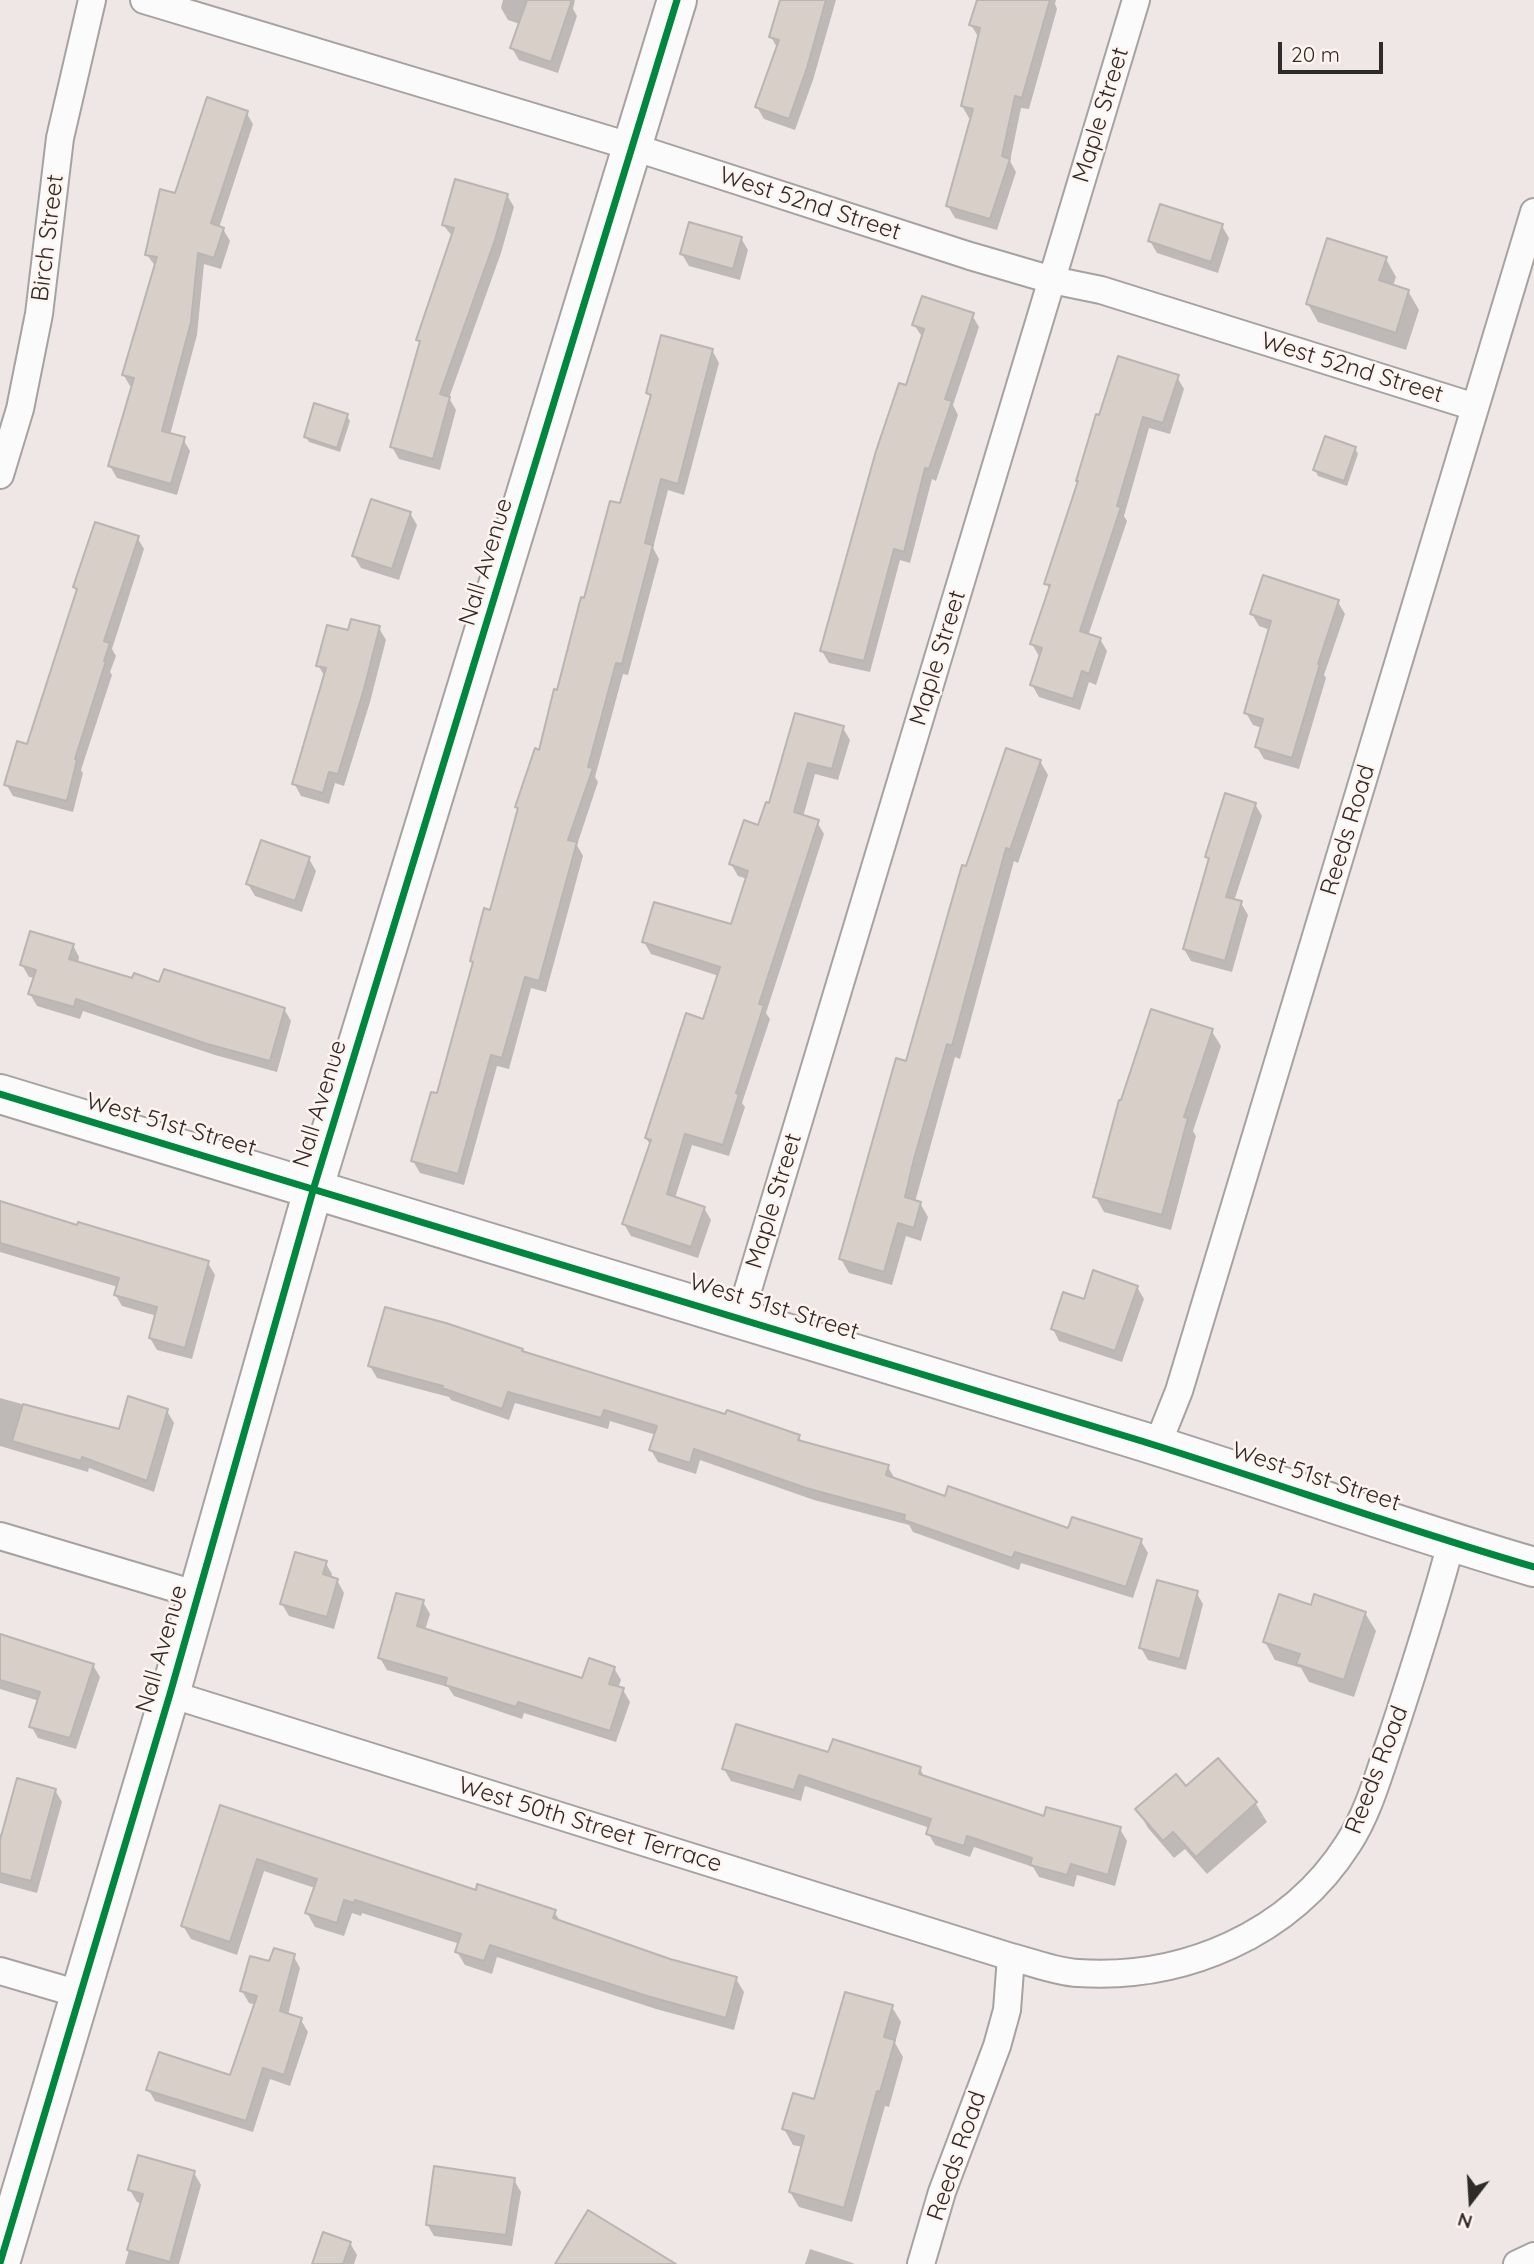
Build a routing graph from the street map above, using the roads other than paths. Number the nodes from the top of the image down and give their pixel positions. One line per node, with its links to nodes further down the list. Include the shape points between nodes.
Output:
1 (92, 0): 9 (street, Birch Street, via 60,138 39,314 20,409)
2 (144, 0): 5 (street, West 52nd Street)
3 (677, 0): 5 (street, Nall Avenue)
4 (1136, 0): 7 (street, Maple Street)
5 (633, 147): 7 (street, West 52nd Street); 11 (street, Nall Avenue)
6 (1534, 212): 8 (street, Reeds Road)
7 (1052, 280): 8 (street, West 52nd Street, via 1101,290); 12 (street, Maple Street)
8 (1475, 407): 13 (street, Reeds Road, via 1179,1391)
9 (0, 475)
10 (0, 1094): 11 (street, West 51st Street)
11 (314, 1187): 12 (street, West 51st Street); 17 (street, Nall Avenue)
12 (740, 1316): 13 (street, West 51st Street)
13 (1157, 1446): 15 (street, West 51st Street)
14 (0, 1536): 17 (street)
15 (1451, 1542): 16 (street, West 51st Street); 19 (street, Reeds Road, via 1368,1808 1348,1844 1294,1906 1225,1949 1153,1970 1074,1973)
16 (1534, 1567)
17 (198, 1595): 18 (street, Nall Avenue)
18 (170, 1694): 19 (street, West 50th Street Terrace); 21 (street, Nall Avenue)
19 (1011, 1957): 24 (street, Reeds Road, via 1007,2010 997,2046 942,2192)
20 (0, 1971): 21 (street)
21 (79, 1994): 23 (street, Nall Avenue)
22 (1534, 2256): 25 (street)
23 (0, 2263)
24 (921, 2264)
25 (1517, 2264)

